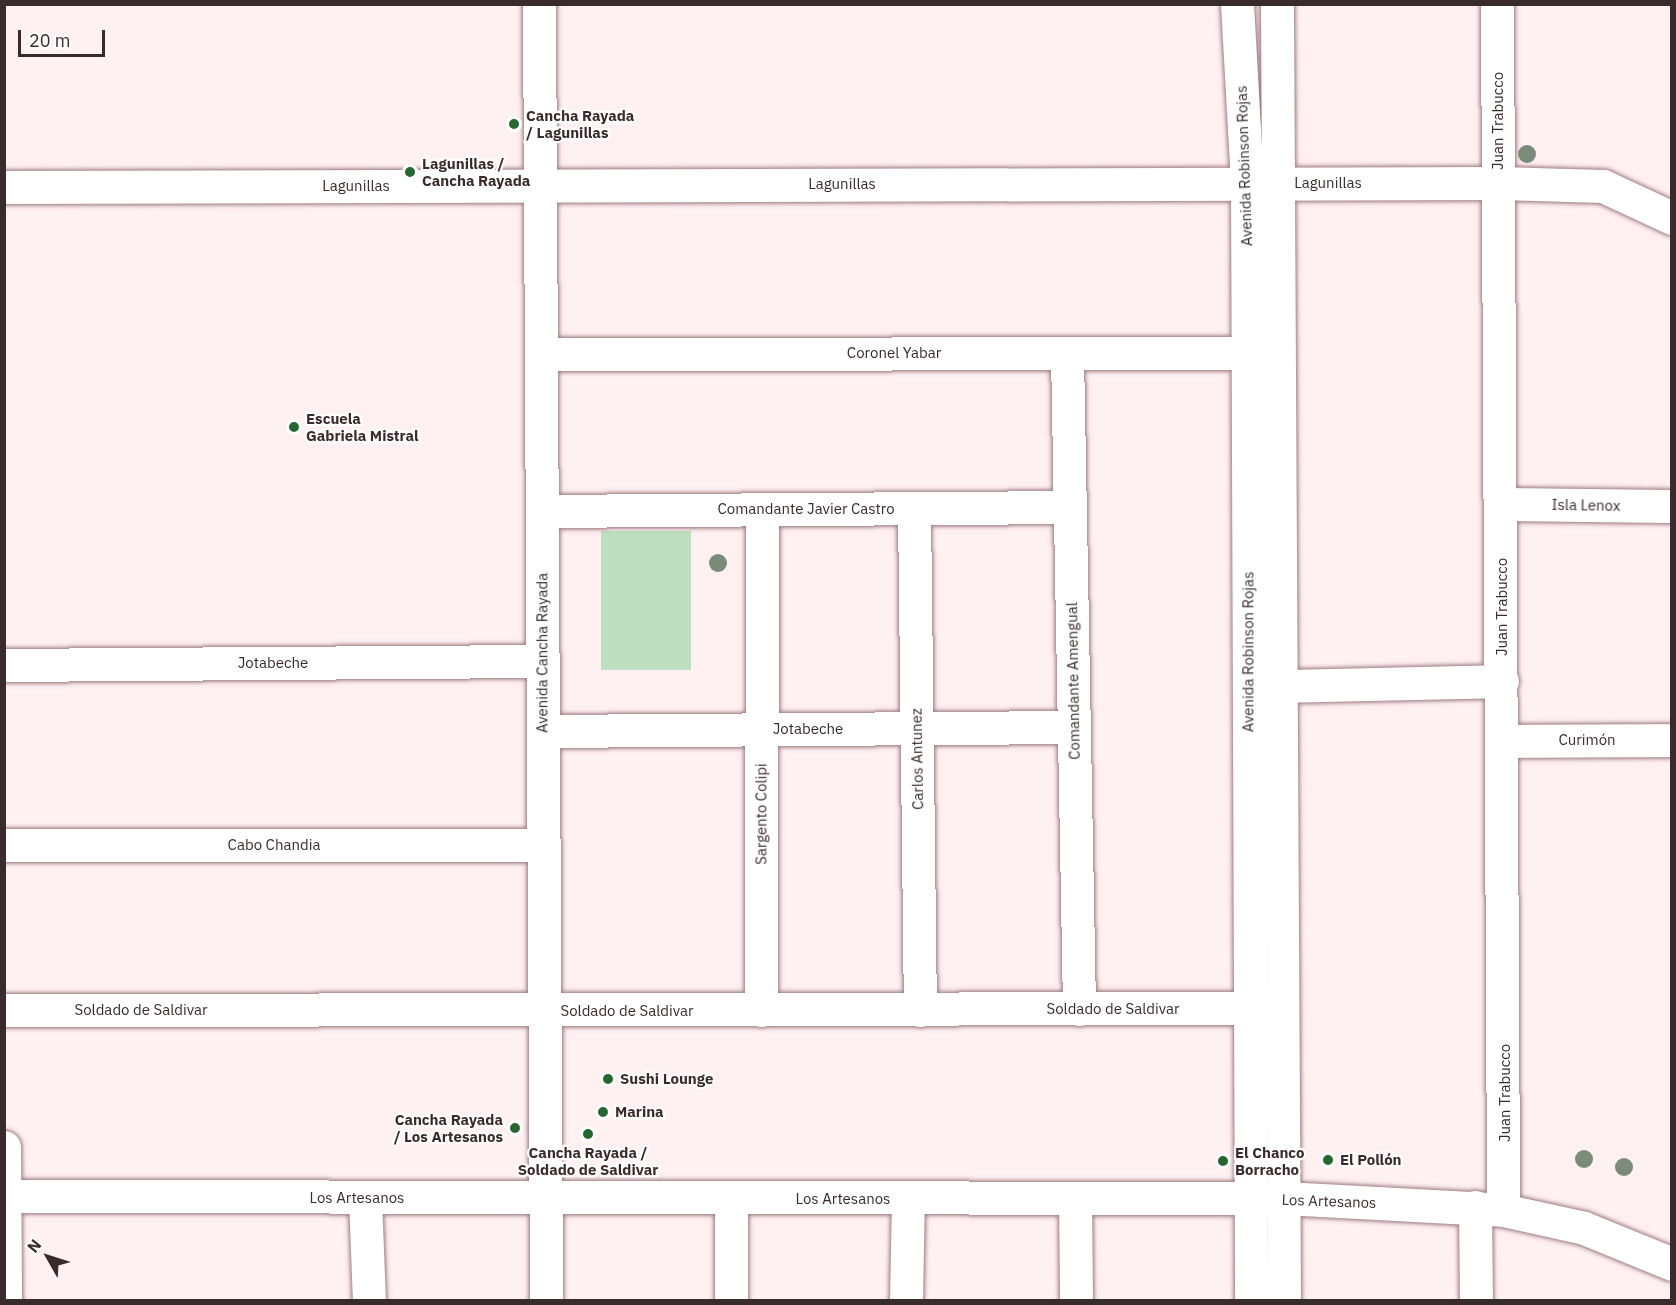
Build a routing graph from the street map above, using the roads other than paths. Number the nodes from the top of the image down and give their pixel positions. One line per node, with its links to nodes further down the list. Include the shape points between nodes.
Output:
1 (539, 4): 8 (street, Avenida Cancha Rayada)
2 (1237, 4): 5 (street, Avenida Robinson Rojas)
3 (1277, 4): 6 (street)
4 (1497, 4): 7 (street, Juan Trabucco)
5 (1247, 183): 6 (street, Lagunillas); 8 (street, Lagunillas); 12 (street, Avenida Robinson Rojas)
6 (1279, 183): 7 (street, Lagunillas); 23 (street)
7 (1498, 183): 10 (street, Lagunillas, via 1603,186); 14 (street, Juan Trabucco)
8 (540, 185): 9 (street, Lagunillas); 13 (street, Avenida Cancha Rayada)
9 (4, 187)
10 (1671, 218)
11 (1067, 353): 12 (street, Coronel Yabar); 13 (street, Coronel Yabar); 16 (street, Comandante Amengual)
12 (1247, 353): 32 (street, Avenida Robinson Rojas)
13 (541, 354): 19 (street, Avenida Cancha Rayada)
14 (1501, 504): 15 (street, Isla Lenox); 22 (street, Juan Trabucco)
15 (1671, 506)
16 (1070, 507): 17 (street, Comandante Javier Castro); 24 (street, Comandante Amengual)
17 (914, 508): 18 (street, Comandante Javier Castro); 25 (street, Carlos Antunez)
18 (762, 509): 19 (street, Comandante Javier Castro); 26 (street, Sargento Colipi)
19 (542, 511): 20 (street, Avenida Cancha Rayada)
20 (542, 661): 21 (street, Jotabeche); 27 (street, Avenida Cancha Rayada)
21 (4, 665)
22 (1502, 681): 23 (street); 29 (street, Juan Trabucco)
23 (1282, 686): 42 (street)
24 (1074, 727): 25 (street, Jotabeche); 33 (street, Comandante Amengual)
25 (916, 728): 26 (street, Jotabeche); 36 (street, Carlos Antunez)
26 (762, 730): 27 (street, Jotabeche); 35 (street, Sargento Colipi)
27 (543, 731): 31 (street, Avenida Cancha Rayada)
28 (1671, 740): 29 (street, Curimón)
29 (1503, 741): 47 (street, Juan Trabucco)
30 (4, 844): 31 (street, Cabo Chandia)
31 (543, 845): 37 (street, Avenida Cancha Rayada)
32 (1250, 1008): 33 (street, Soldado de Saldivar); 41 (street, Avenida Robinson Rojas)
33 (1079, 1009): 36 (street, Soldado de Saldivar)
34 (4, 1010): 37 (street, Soldado de Saldivar)
35 (761, 1010): 36 (street, Soldado de Saldivar); 37 (street, Soldado de Saldivar)
36 (920, 1010)
37 (544, 1011): 46 (street, Avenida Cancha Rayada)
38 (4, 1147): 39 (street)
39 (5, 1196): 40 (street, Los Artesanos); 49 (street)
40 (365, 1198): 46 (street, Los Artesanos); 50 (street)
41 (1251, 1198): 42 (street, Los Artesanos); 45 (street, Los Artesanos); 55 (street, Avenida Robinson Rojas)
42 (1284, 1198): 47 (street, Los Artesanos); 56 (street)
43 (731, 1199): 44 (street, Los Artesanos); 46 (street, Los Artesanos); 52 (street)
44 (908, 1199): 45 (street, Los Artesanos); 53 (street)
45 (1076, 1199): 54 (street)
46 (545, 1200): 51 (street, Avenida Cancha Rayada)
47 (1489, 1208): 48 (street, Los Artesanos, via 1584,1228); 57 (street, Juan Trabucco)
48 (1671, 1264)
49 (5, 1300)
50 (369, 1300)
51 (546, 1300)
52 (731, 1300)
53 (906, 1300)
54 (1076, 1300)
55 (1251, 1300)
56 (1284, 1300)
57 (1476, 1300)

